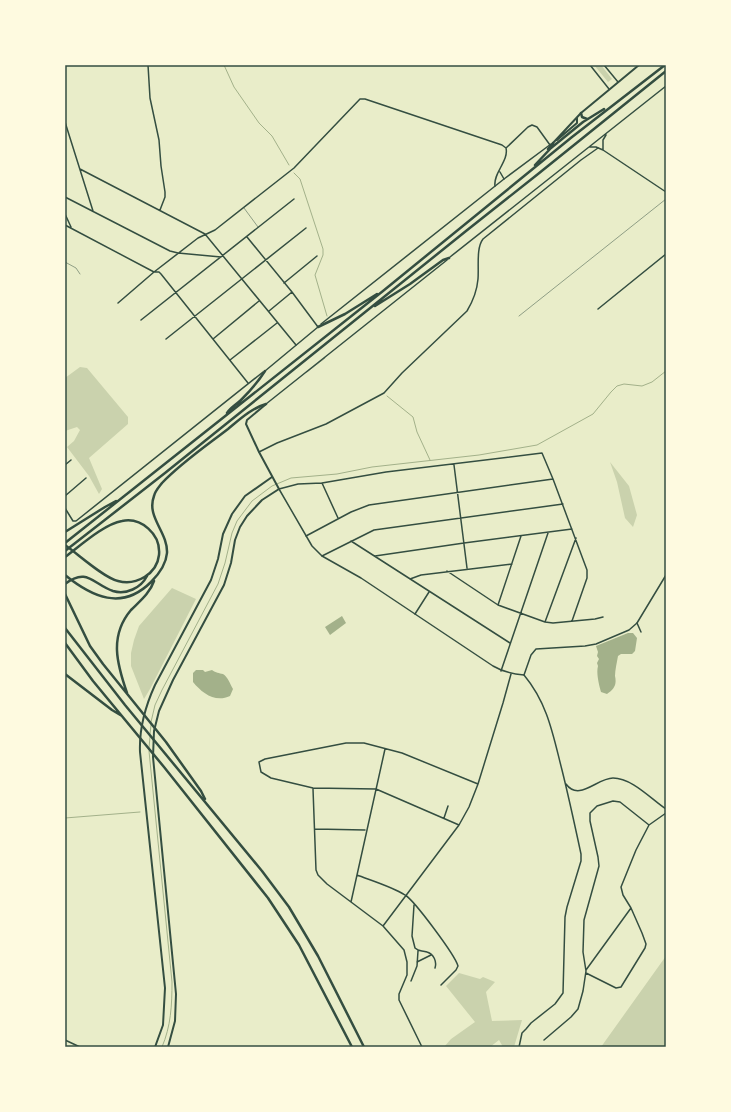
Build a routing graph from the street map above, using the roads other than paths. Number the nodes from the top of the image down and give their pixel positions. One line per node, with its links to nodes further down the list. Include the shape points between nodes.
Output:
1 (148, 65): 31 (street, via 150,98 159,140 165,192)
2 (590, 65): 9 (street)
3 (604, 65): 7 (street)
4 (639, 65): 7 (main road)
5 (665, 65): 10 (highway)
6 (666, 71): 56 (highway)
7 (618, 82): 9 (main road)
8 (666, 86): 14 (street)
9 (609, 89): 11 (main road)
10 (611, 106): 12 (highway); 23 (highway)
11 (581, 113): 12 (highway, via 582,117); 15 (main road, via 577,123)
12 (588, 120): 20 (highway)
13 (65, 122): 21 (street)
14 (606, 134): 16 (street); 19 (street)
15 (551, 144): 17 (street, via 537,127 532,125); 20 (highway); 24 (street)
16 (589, 147): 18 (street); 44 (street)
17 (506, 148): 22 (street); 30 (street, via 363,98 358,100 298,164)
18 (598, 148): 19 (street); 72 (street, via 484,238 480,245 478,279 473,302 467,311 384,393 326,424)
19 (603, 150): 26 (street)
20 (546, 153): 23 (highway)
21 (80, 169): 31 (street); 32 (street)
22 (500, 171): 24 (street); 25 (street, via 495,180)
23 (530, 171): 51 (highway)
24 (504, 180): 25 (street)
25 (496, 186): 63 (street)
26 (666, 192)
27 (65, 197): 32 (street)
28 (294, 199): 36 (street)
29 (666, 199): 60 (lane)
30 (243, 207): 36 (lane); 38 (street, via 215,230)
31 (160, 210): 38 (street)
32 (93, 211): 40 (street)
33 (65, 214): 35 (street)
34 (65, 225): 35 (street)
35 (71, 228): 47 (street)
36 (259, 228): 39 (street)
37 (306, 228): 45 (street)
38 (205, 234): 40 (street); 42 (street)
39 (247, 237): 42 (street); 45 (street)
40 (178, 253): 42 (street); 47 (street)
41 (666, 254): 57 (street)
42 (222, 256): 49 (street); 53 (street)
43 (317, 256): 50 (street)
44 (449, 258): 56 (highway); 70 (street)
45 (265, 260): 49 (street); 50 (street)
46 (65, 262): 48 (lane, via 76,268)
47 (154, 272): 53 (street, via 159,272); 55 (street)
48 (80, 274)
49 (242, 279): 54 (street); 59 (street)
50 (284, 283): 52 (street)
51 (383, 291): 63 (highway); 71 (highway)
52 (292, 292): 58 (street); 63 (street)
53 (176, 293): 59 (street); 61 (street)
54 (260, 301): 58 (street); 65 (street)
55 (118, 303)
56 (369, 309): 97 (highway)
57 (598, 309)
58 (268, 312): 62 (street)
59 (194, 316): 64 (street); 65 (street)
60 (519, 316)
61 (141, 320)
62 (277, 322): 66 (street); 67 (street)
63 (318, 327): 66 (street)
64 (166, 339)
65 (212, 339): 67 (street)
66 (296, 345): 68 (street)
67 (229, 360): 69 (street)
68 (265, 371): 69 (street); 71 (highway, via 259,381 230,408)
69 (248, 383): 85 (street, via 76,521 72,520)
70 (266, 404): 72 (main road, via 246,424); 107 (highway, via 241,419 204,448 155,492 152,511 167,550 165,563)
71 (226, 415): 83 (highway)
72 (259, 452): 76 (main road)
73 (72, 460): 74 (street)
74 (65, 465)
75 (454, 465): 78 (street, via 541,453); 79 (street); 81 (street)
76 (272, 477): 80 (main road); 159 (main road, via 245,496 232,514 223,534 211,580 155,685 143,716 140,752 165,988 163,1025)
77 (86, 478): 82 (street)
78 (553, 479): 81 (street); 84 (street)
79 (322, 483): 80 (street, via 298,484); 86 (street)
80 (279, 489): 91 (street); 160 (main road, via 262,500 240,527 224,585 166,693 155,724 153,757 176,994 175,1021)
81 (458, 493): 86 (street, via 369,505); 87 (street)
82 (65, 496)
83 (122, 498): 89 (highway); 96 (highway)
84 (563, 504): 87 (street); 88 (street)
85 (65, 508)
86 (338, 518): 91 (street)
87 (461, 518): 94 (street, via 374,530); 95 (street)
88 (572, 529): 90 (street); 93 (street)
89 (65, 532)
90 (548, 532): 92 (street); 114 (street)
91 (306, 536): 98 (street)
92 (521, 536): 95 (street); 101 (street)
93 (576, 538): 116 (street); 117 (street, via 588,574)
94 (351, 541): 98 (street); 99 (street)
95 (464, 543): 99 (street); 102 (street)
96 (65, 544): 105 (highway, via 88,563 119,582 136,581)
97 (65, 551)
98 (322, 556): 113 (street)
99 (375, 556): 108 (street)
100 (65, 557): 105 (highway, via 114,523 140,522 154,535 159,546 157,563)
101 (512, 564): 102 (street); 112 (street)
102 (467, 568): 103 (street)
103 (447, 571): 108 (street); 112 (street)
104 (65, 574): 107 (highway, via 86,591 110,598 124,598 138,592)
105 (147, 576): 109 (highway, via 137,588 123,592 114,591 84,577 72,578)
106 (666, 576): 118 (street)
107 (155, 579): 127 (highway, via 151,589 130,612 118,640 117,660)
108 (410, 579): 110 (street)
109 (65, 584)
110 (429, 591): 113 (street); 122 (street)
111 (65, 594): 127 (highway, via 90,646)
112 (498, 605): 114 (street)
113 (415, 614): 123 (street)
114 (520, 614): 116 (street); 122 (street)
115 (603, 617): 117 (street)
116 (545, 622): 117 (street)
117 (572, 622)
118 (637, 623): 120 (street); 126 (street, via 625,632 596,644 536,649 531,655)
119 (65, 628): 134 (highway)
120 (641, 632)
121 (65, 643): 128 (highway)
122 (510, 643): 123 (street)
123 (500, 671): 125 (street)
124 (65, 674): 128 (highway)
125 (511, 674): 126 (street); 131 (street)
126 (524, 675): 130 (street, via 538,693 546,712)
127 (128, 695): 134 (highway, via 166,742)
128 (124, 718): 161 (highway, via 279,914 299,945)
129 (385, 749): 131 (street, via 402,753); 132 (street, via 353,742 259,760 261,772 267,777); 133 (street)
130 (565, 783): 136 (street, via 571,790 578,792 607,779 621,779); 164 (street, via 581,861 565,917 563,993 556,1004 531,1022 522,1033)
131 (478, 784): 139 (street)
132 (312, 788): 133 (street); 141 (street)
133 (376, 789): 138 (street); 142 (street)
134 (208, 804): 162 (highway, via 299,923)
135 (448, 806): 138 (street)
136 (666, 809)
137 (666, 813): 140 (street)
138 (444, 818): 139 (street)
139 (459, 825): 144 (street)
140 (649, 825): 147 (street, via 621,886); 153 (street, via 617,801 597,806 590,813 599,866 584,920 583,952)
141 (315, 829): 142 (street); 145 (street, via 315,866 318,875)
142 (366, 830): 143 (street)
143 (356, 875): 144 (street); 145 (street)
144 (406, 895): 146 (street); 148 (street)
145 (351, 902): 148 (street)
146 (414, 905): 149 (street, via 412,936 414,948); 155 (street, via 457,962 456,970)
147 (631, 908): 153 (street); 153 (street, via 646,944 621,987 616,988)
148 (383, 926): 163 (street, via 405,953 407,975 399,1000)
149 (418, 951): 150 (street); 151 (street)
150 (431, 955): 151 (street); 152 (street, via 436,963)
151 (418, 962): 154 (street)
152 (435, 968)
153 (586, 972): 157 (street, via 578,1009)
154 (411, 981)
155 (441, 985)
156 (65, 1040): 158 (street)
157 (544, 1040)
158 (80, 1047)
159 (155, 1047)
160 (168, 1047)
161 (352, 1047)
162 (364, 1047)
163 (422, 1047)
164 (519, 1047)

